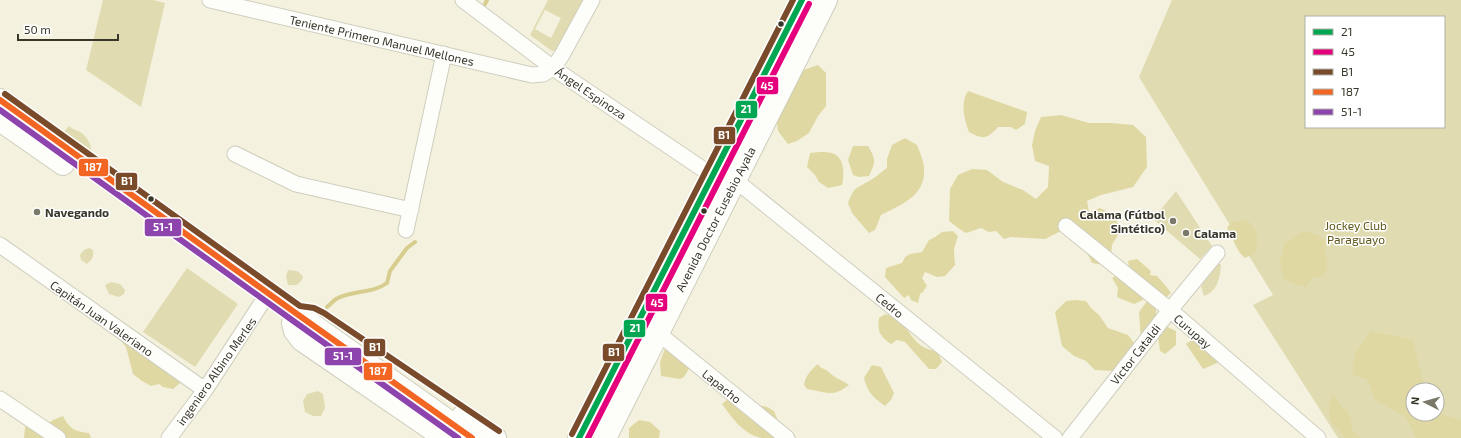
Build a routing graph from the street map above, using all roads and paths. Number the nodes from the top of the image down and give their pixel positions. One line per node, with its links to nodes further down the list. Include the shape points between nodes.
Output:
1 (210, 0): 6 (street, Teniente Primero Manuel Mellones)
2 (463, 0): 7 (street, Ángel Espinoza)
3 (592, 0): 7 (street)
4 (802, 0): 10 (highway, Avenida Doctor Eusebio Ayala)
5 (826, 0): 10 (highway, Avenida Doctor Eusebio Ayala)
6 (444, 54): 7 (street, Teniente Primero Manuel Mellones, via 532,75 543,74); 11 (street)
7 (553, 68): 10 (street, Ángel Espinoza)
8 (3, 115): 16 (highway); 18 (highway)
9 (234, 154): 11 (street, via 296,184)
10 (724, 178): 19 (highway, Avenida Doctor Eusebio Ayala); 28 (highway, Avenida Doctor Eusebio Ayala); 31 (street, Cedro)
11 (411, 210): 13 (street)
12 (1066, 226): 17 (street, Curupay)
13 (406, 230)
14 (0, 245): 20 (street, Capitán Juan Valeriano)
15 (1217, 253): 17 (street, Victor Cataldi)
16 (262, 304): 18 (highway); 20 (street, ingeniero Albino Merles)
17 (1170, 310): 32 (street, Victor Cataldi); 33 (street, Curupay)
18 (301, 323): 24 (highway, via 295,331 302,340); 25 (highway); 26 (highway); 27 (highway, via 312,316 320,320)
19 (658, 333): 29 (highway, Avenida Doctor Eusebio Ayala); 30 (street, Lapacho)
20 (205, 390): 23 (street, ingeniero Albino Merles)
21 (0, 399): 22 (street)
22 (58, 438)
23 (169, 438)
24 (445, 438)
25 (456, 438)
26 (472, 438)
27 (495, 438)
28 (579, 438)
29 (604, 438)
30 (787, 438)
31 (1055, 438)
32 (1070, 438)
33 (1318, 438)

